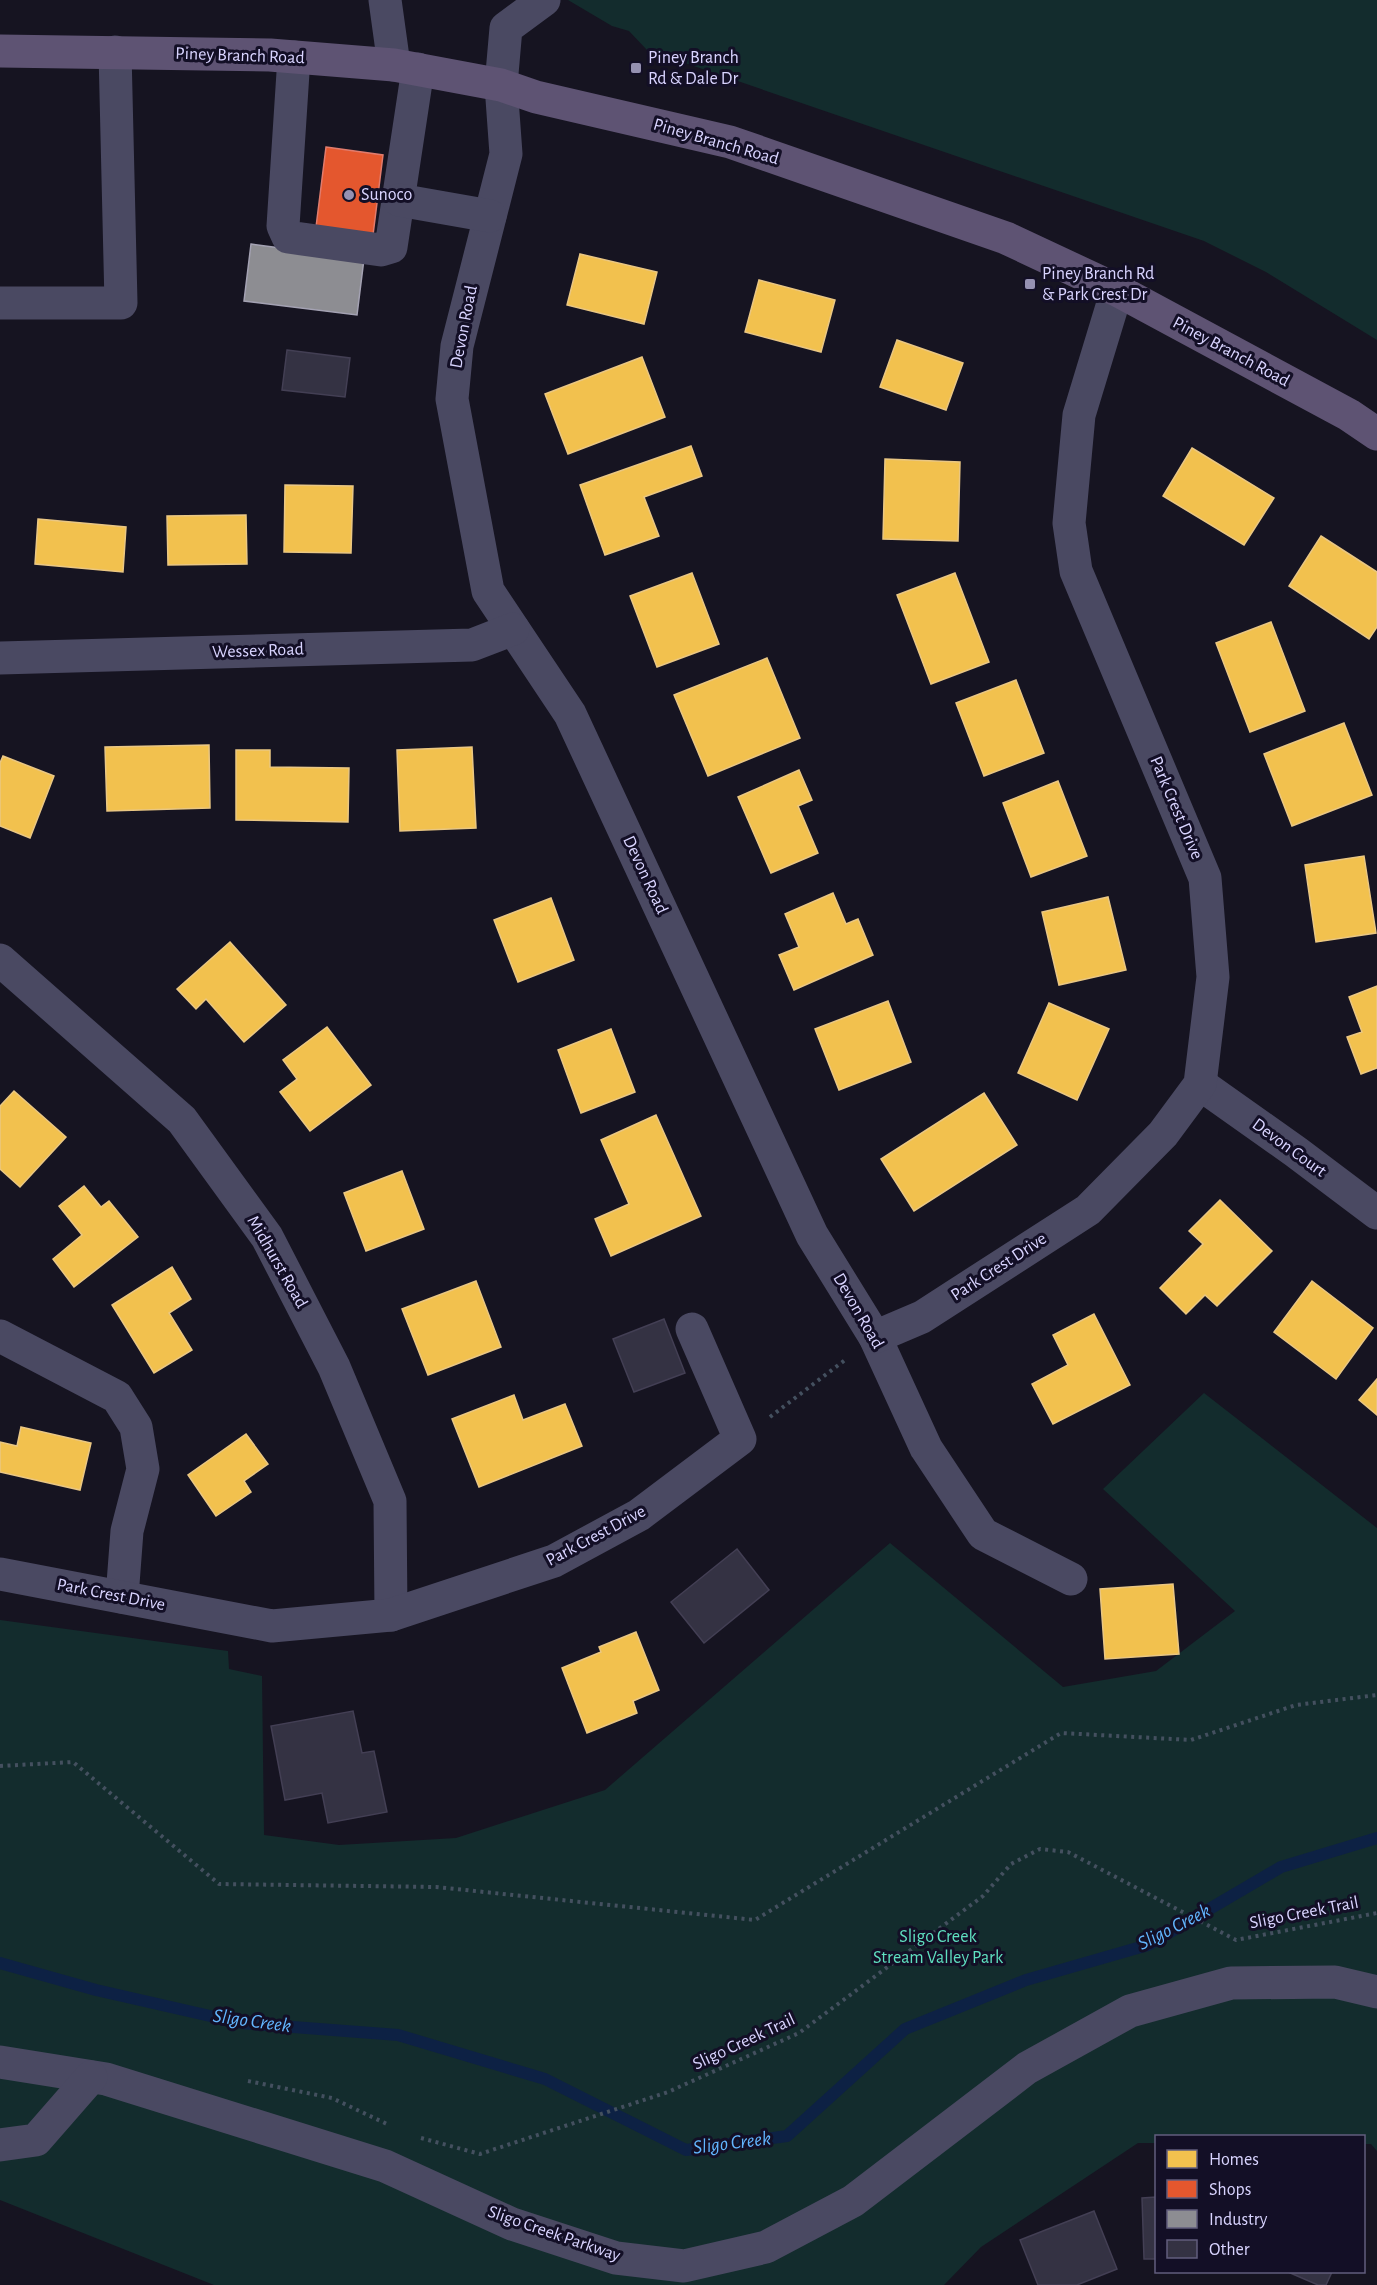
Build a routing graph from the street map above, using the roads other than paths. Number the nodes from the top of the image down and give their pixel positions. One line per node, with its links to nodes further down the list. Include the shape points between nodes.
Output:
1 (385, 0): 6 (street)
2 (544, 0): 7 (street, Devon Road, via 506,28)
3 (0, 51): 4 (main road, Piney Branch Road)
4 (115, 52): 5 (main road, Piney Branch Road); 11 (street, via 121,303)
5 (294, 57): 6 (main road, Piney Branch Road); 8 (street, via 283,226 288,237 381,250 391,247)
6 (406, 67): 7 (main road, Piney Branch Road); 8 (street)
7 (501, 85): 9 (street, Devon Road, via 506,154); 10 (main road, Piney Branch Road, via 536,97 730,142 1006,238)
8 (399, 200): 9 (street)
9 (490, 216): 13 (street, Devon Road, via 457,346 452,399 488,591)
10 (1117, 290): 12 (main road, Piney Branch Road); 16 (street, Park Crest Drive, via 1079,415 1069,523 1076,571 1205,878 1213,977)
11 (0, 303)
12 (1377, 434)
13 (513, 629): 14 (street, Wessex Road, via 472,645); 20 (street, Devon Road, via 570,714 812,1235)
14 (0, 658)
15 (0, 960): 24 (street, Midhurst Road, via 182,1120 267,1237 334,1367 390,1501)
16 (1200, 1084): 17 (street, Devon Court); 20 (street, Park Crest Drive, via 1163,1134 1088,1210 922,1317)
17 (1377, 1213)
18 (692, 1329): 24 (street, Park Crest Drive, via 740,1439 639,1515 554,1561)
19 (0, 1336): 23 (street, via 117,1397 136,1427 143,1469 127,1531)
20 (875, 1337): 22 (street, Devon Road, via 926,1448 983,1534)
21 (0, 1574): 23 (street, Park Crest Drive)
22 (1071, 1579)
23 (122, 1598): 24 (street, Park Crest Drive, via 272,1626)
24 (391, 1615)
25 (1377, 1992): 27 (street, Sligo Creek Parkway, via 1335,1982 1231,1983 1130,2012 1027,2068 853,2201 766,2247 684,2266 616,2258 512,2224 385,2166)
26 (0, 2062): 27 (street, Sligo Creek Parkway)
27 (91, 2077): 28 (street, via 36,2140)
28 (0, 2145)

